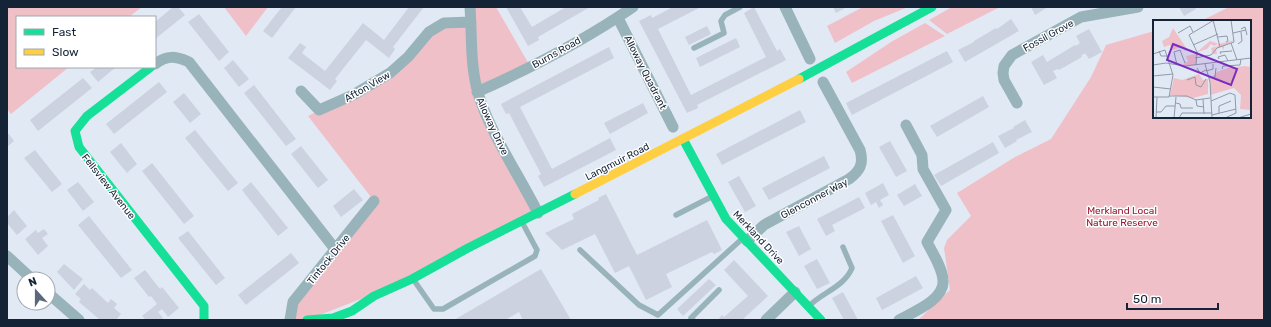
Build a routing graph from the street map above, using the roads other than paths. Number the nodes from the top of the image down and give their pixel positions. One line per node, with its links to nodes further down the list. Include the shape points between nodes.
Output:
1 (470, 7): 8 (street, Alloway Drive)
2 (633, 7): 7 (street, Burns Road)
3 (740, 7): 9 (lane, via 725,15 722,21 724,33)
4 (785, 7): 10 (street)
5 (932, 7): 19 (street, Langmuir Road, via 776,92)
6 (1138, 7): 16 (street, Fossil Grove, via 1081,17 1012,55 1002,73)
7 (618, 18): 15 (street, Burns Road); 18 (street, Alloway Quadrant)
8 (471, 22): 14 (street, Afton View, via 444,23 429,32 408,57 390,73 353,95 319,110); 15 (street, Alloway Drive, via 472,60)
9 (694, 48)
10 (810, 59)
11 (156, 63): 27 (street, via 162,58 176,56 189,62)
12 (150, 68): 37 (street, Fellsview Avenue, via 87,116 75,131 79,147 204,306)
13 (823, 82): 25 (street, Glenconner Way, via 860,150 862,158 859,171 849,179 764,225)
14 (301, 91)
15 (478, 92): 22 (street, Alloway Drive, via 494,129)
16 (1016, 103)
17 (906, 125): 43 (street, via 922,155 923,169 946,210 927,242 940,270 943,288 937,297)
18 (673, 127)
19 (683, 139): 20 (street, Merkland Drive); 22 (street, Langmuir Road)
20 (713, 196): 23 (lane); 25 (street, Merkland Drive, via 726,218)
21 (374, 201): 27 (street, Tintock Drive)
22 (538, 213): 24 (street, Langmuir Road)
23 (676, 215)
24 (522, 222): 31 (street, Langmuir Road); 31 (lane, via 537,250 535,256 443,309 434,309)
25 (745, 240): 28 (lane, via 658,315 639,305); 33 (street, Merkland Drive)
26 (844, 247): 35 (lane, via 852,268 849,275)
27 (335, 249): 38 (street, Tintock Drive, via 293,302)
28 (580, 250)
29 (7, 256): 30 (street)
30 (23, 271)
31 (412, 279): 39 (street, Langmuir Road, via 374,296 352,311 333,318)
32 (720, 290): 40 (lane, via 691,318)
33 (795, 292): 35 (street, Merkland Drive); 41 (street)
34 (56, 300): 36 (street)
35 (809, 306): 42 (street, Merkland Drive)
36 (79, 320)
37 (204, 320)
38 (290, 320)
39 (307, 320)
40 (693, 320)
41 (766, 320)
42 (821, 320)
43 (899, 320)

